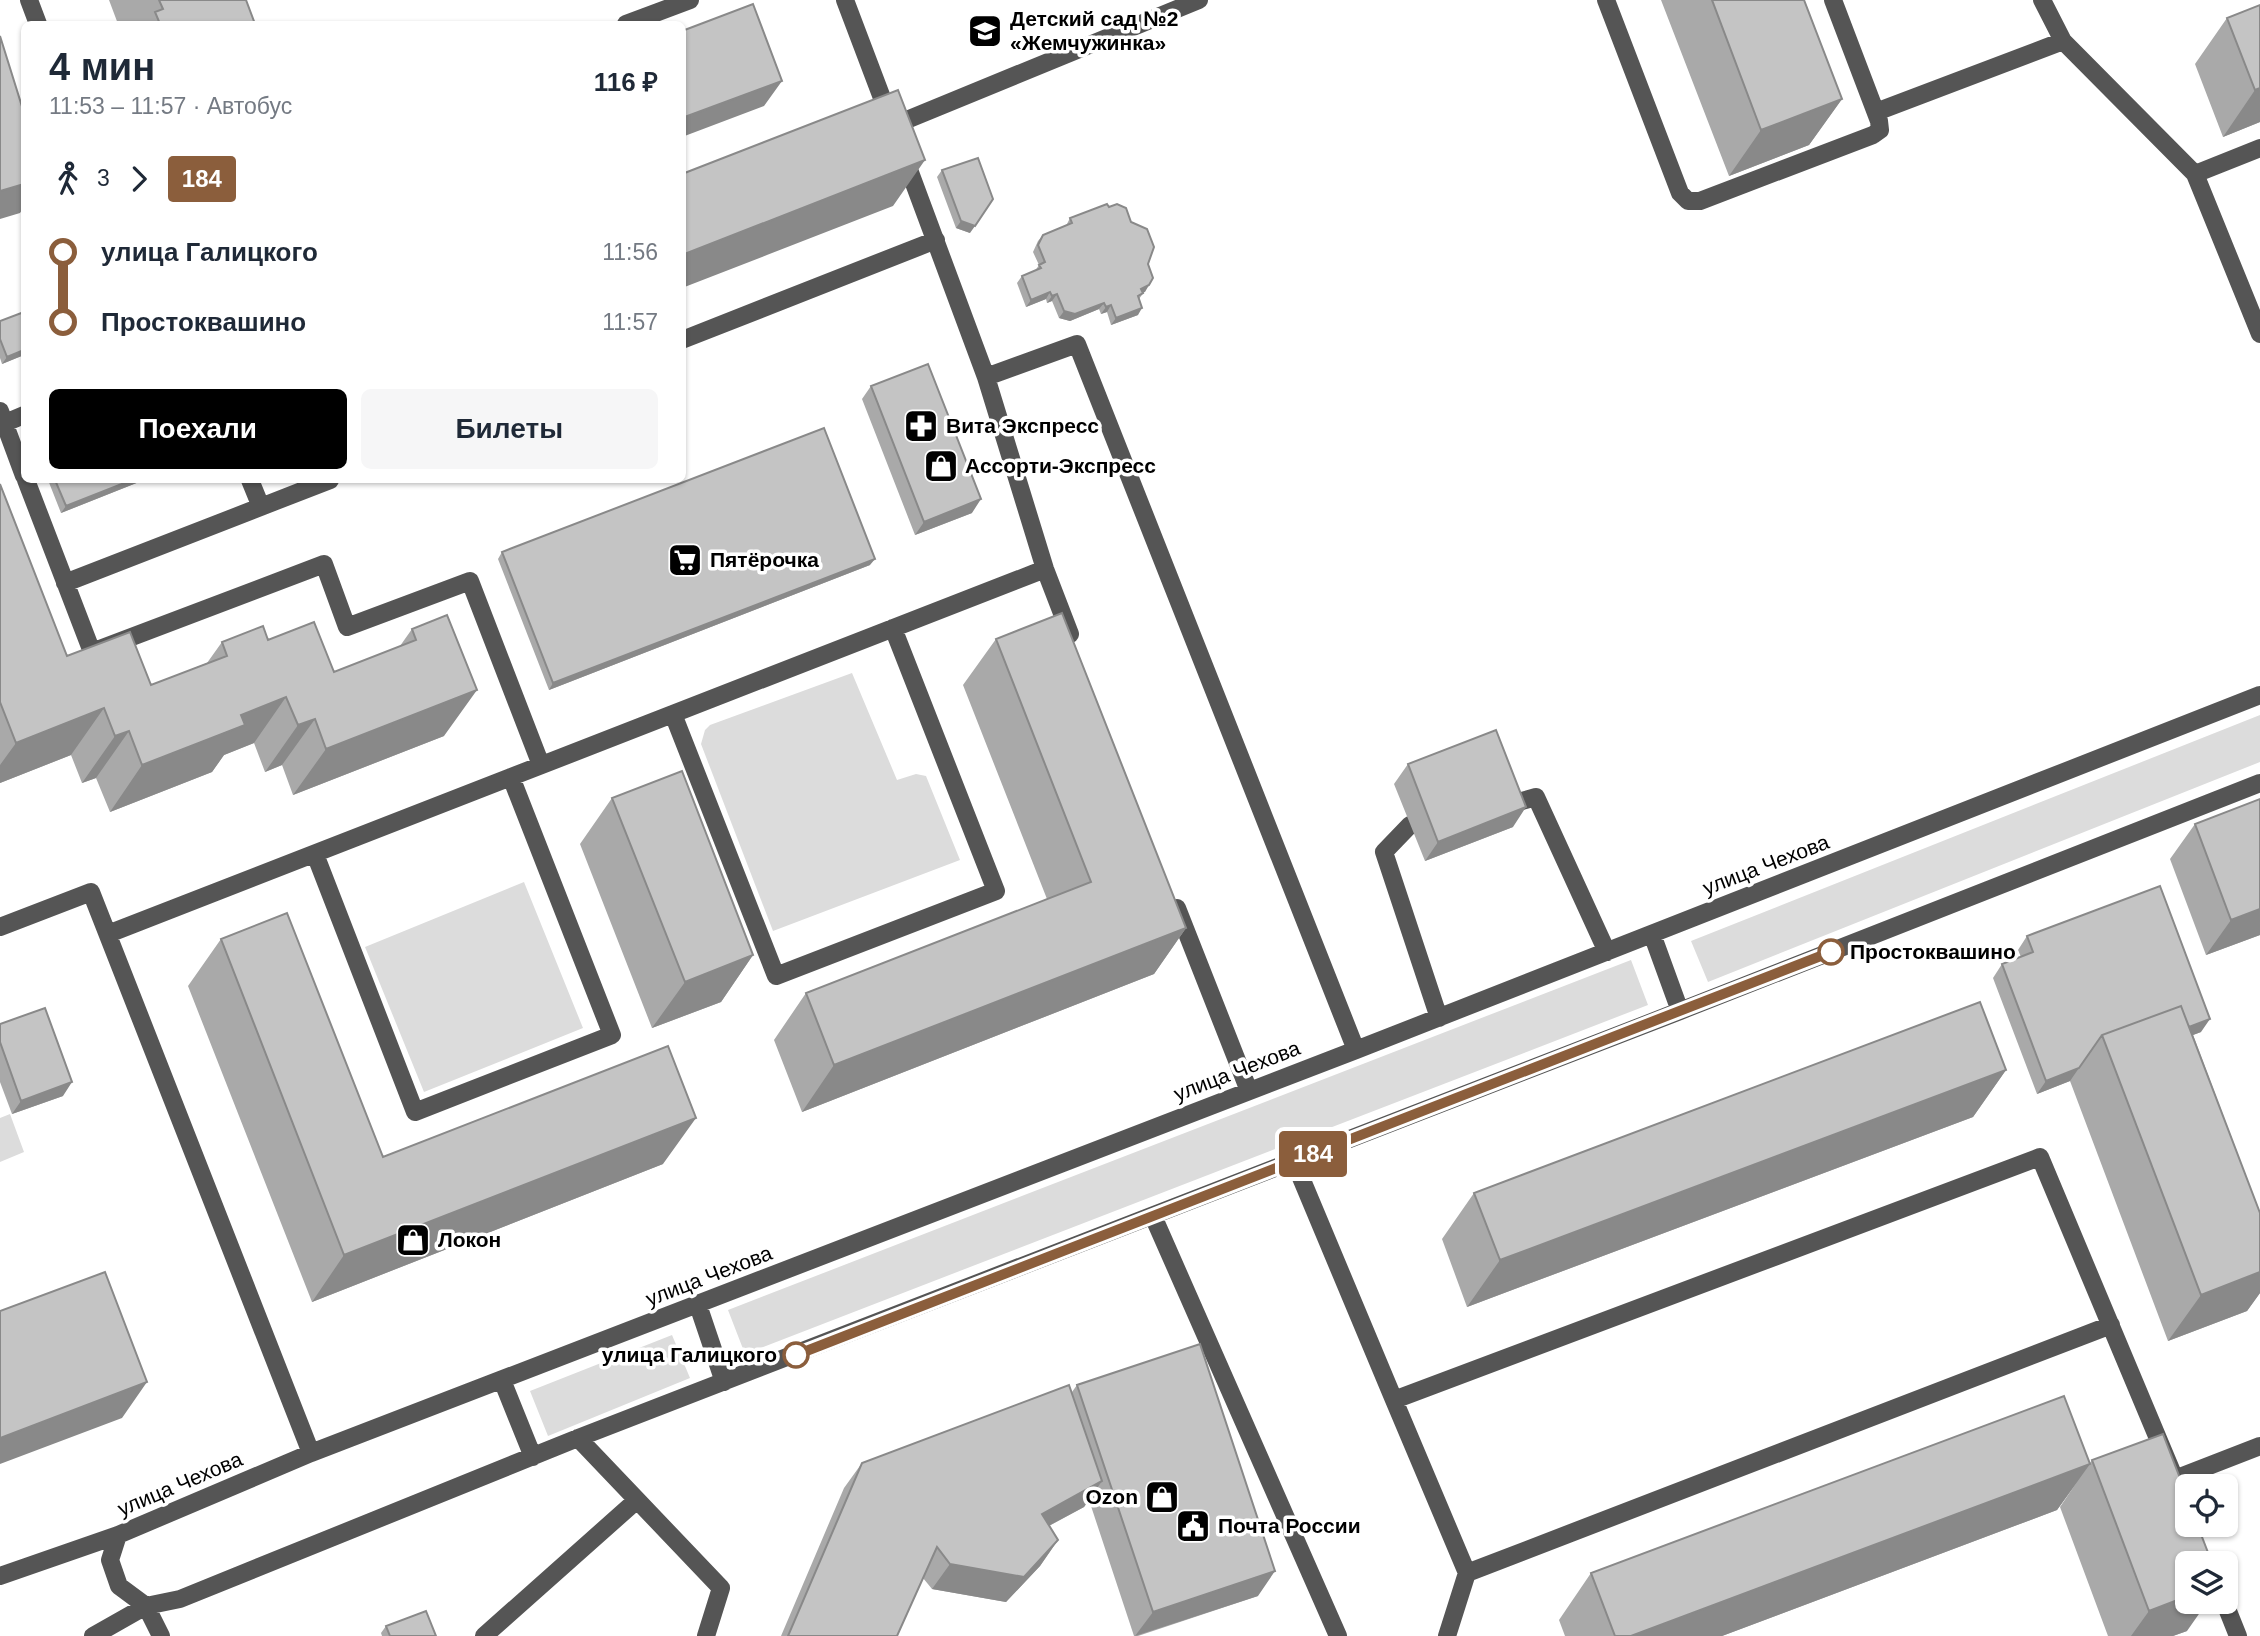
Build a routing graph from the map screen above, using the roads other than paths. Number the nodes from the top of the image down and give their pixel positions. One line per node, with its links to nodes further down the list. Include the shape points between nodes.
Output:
1 (29, 0): 8 (street)
2 (690, 0): 9 (street)
3 (845, 0): 12 (street)
4 (1199, 0): 12 (street)
5 (1606, 0): 11 (street, via 1680,193 1688,201 1700,201 1874,135 1880,130)
6 (1833, 0): 11 (street)
7 (2042, 0): 10 (street)
8 (37, 21)
9 (634, 21)
10 (2063, 41): 11 (street); 14 (street)
11 (1876, 112)
12 (892, 126): 15 (street)
13 (2260, 148): 14 (street)
14 (2195, 174): 16 (street)
15 (936, 240): 17 (street); 18 (street)
16 (2260, 334)
17 (686, 338)
18 (986, 377): 26 (street); 45 (street, via 1077,344)
19 (21, 415): 20 (street)
20 (2, 417): 21 (street)
21 (21, 467)
22 (27, 483): 27 (street)
23 (251, 483): 25 (street)
24 (322, 483): 25 (street)
25 (261, 507): 27 (street)
26 (1045, 569): 28 (street); 29 (street)
27 (65, 583): 32 (street, via 92,652 324,564 347,627 470,581)
28 (893, 628): 31 (street); 31 (street, via 996,891 776,976)
29 (1074, 646)
30 (2260, 695): 41 (street, улица Чехова)
31 (673, 714): 32 (street)
32 (541, 765): 33 (street)
33 (511, 777): 37 (street); 37 (street, via 612,1035 415,1112)
34 (2260, 783): 43 (street)
35 (1504, 806): 42 (street, via 1536,797)
36 (1410, 825): 44 (street, via 1384,852)
37 (314, 854): 40 (street)
38 (1169, 887): 46 (street)
39 (0, 927): 40 (street, via 91,892)
40 (108, 934): 56 (street)
41 (1652, 934): 42 (street, улица Чехова); 43 (street)
42 (1607, 952): 44 (street, улица Чехова)
43 (1680, 1011): 47 (street)
44 (1439, 1018): 45 (street, улица Чехова)
45 (1356, 1050): 46 (street, улица Чехова)
46 (1249, 1091): 49 (street, улица Чехова)
47 (1294, 1161): 48 (street); 53 (street)
48 (1153, 1216): 52 (street); 70 (street)
49 (698, 1305): 51 (street, улица Чехова); 52 (street)
50 (2111, 1325): 53 (street, via 2040,1157); 59 (street); 62 (street)
51 (502, 1380): 56 (street, улица Чехова); 57 (street)
52 (724, 1382): 54 (street)
53 (1394, 1400): 62 (street)
54 (578, 1438): 57 (street); 60 (street)
55 (2260, 1446): 58 (street)
56 (311, 1453): 61 (street, улица Чехова)
57 (533, 1457): 64 (street, via 180,1599)
58 (2188, 1474)
59 (2175, 1479)
60 (636, 1500): 68 (street); 69 (street, via 720,1588)
61 (118, 1535): 63 (street); 64 (street, улица Чехова, via 110,1560 119,1586)
62 (1467, 1573): 71 (street)
63 (0, 1576)
64 (146, 1606): 66 (street); 67 (street)
65 (2229, 1614): 72 (street)
66 (93, 1636)
67 (162, 1636)
68 (484, 1636)
69 (706, 1636)
70 (1338, 1636)
71 (1447, 1636)
72 (2238, 1636)

